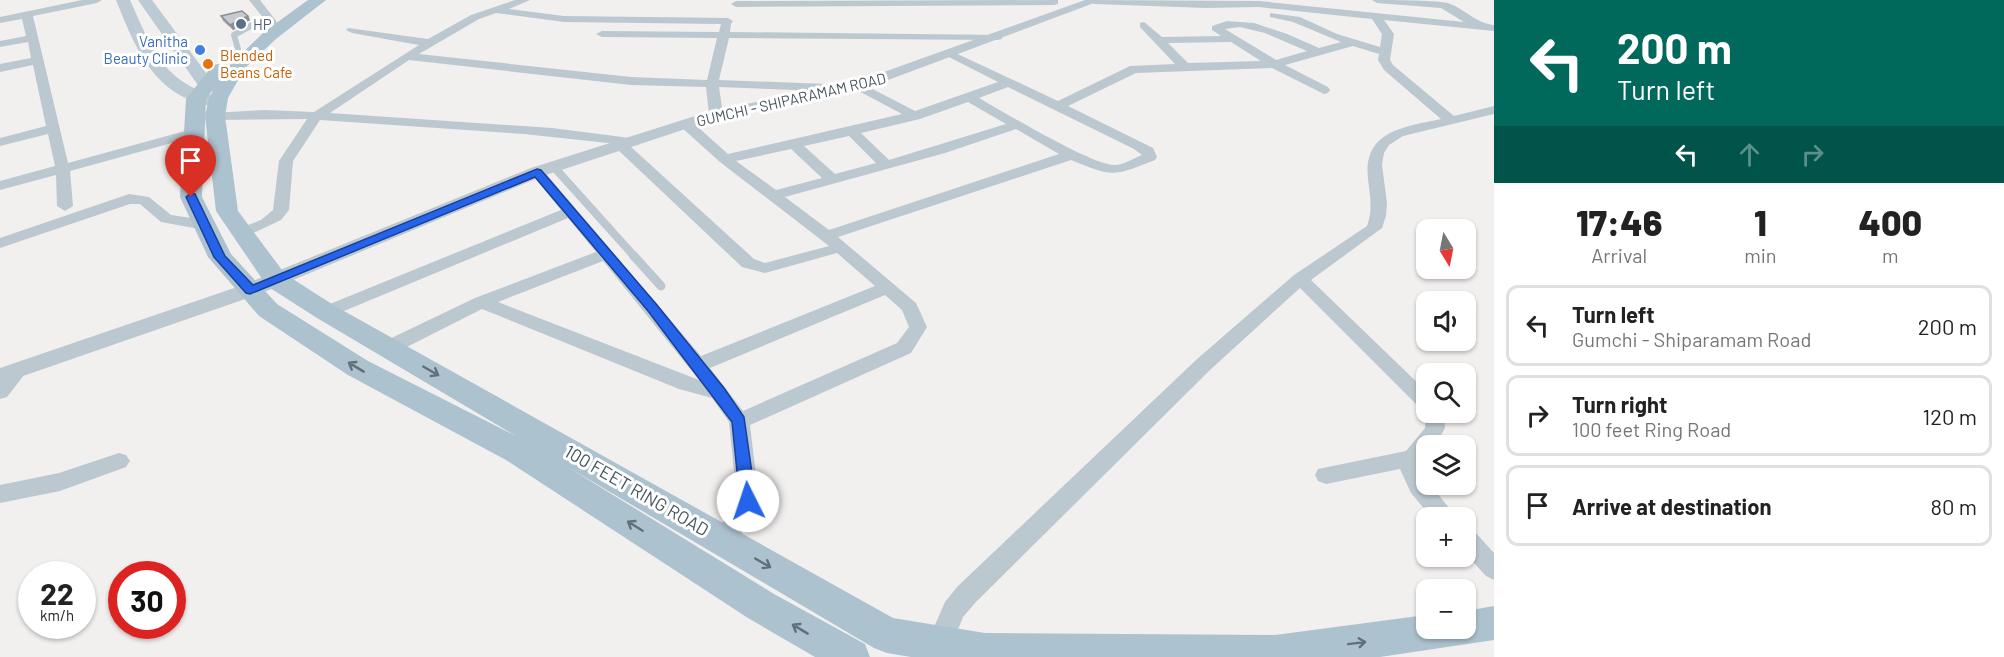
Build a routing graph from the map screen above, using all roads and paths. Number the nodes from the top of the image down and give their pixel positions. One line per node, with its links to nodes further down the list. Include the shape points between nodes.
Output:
1 (97, 0): 17 (street)
2 (123, 0): 50 (main road, via 147,54 162,74 174,87)
3 (145, 0): 50 (main road)
4 (254, 0): 23 (street)
5 (303, 0): 23 (main road)
6 (318, 0): 50 (main road, via 278,28 241,63)
7 (525, 0): 16 (street)
8 (1096, 0): 13 (street); 15 (street, GUMCHI - SHIPARAMAM ROAD)
9 (1382, 0): 14 (street); 22 (street)
10 (1462, 0): 14 (street)
11 (1049, 1): 12 (street); 15 (street)
12 (737, 2): 21 (street)
13 (1221, 2): 19 (street)
14 (1438, 4): 25 (street)
15 (1080, 7): 30 (street, GUMCHI - SHIPARAMAM ROAD)
16 (495, 10): 21 (street, via 549,18); 35 (street)
17 (27, 15): 20 (street); 31 (street)
18 (1264, 15): 34 (street, via 1296,19)
19 (1377, 18): 22 (street); 37 (street, via 1388,34)
20 (0, 20)
21 (728, 21): 28 (street)
22 (1406, 21): 25 (street)
23 (271, 23): 50 (main road, via 225,61)
24 (1144, 25): 33 (street)
25 (1488, 28): 29 (street)
26 (352, 30): 35 (street)
27 (602, 34): 28 (street)
28 (722, 34): 30 (street); 46 (street)
29 (1494, 36)
30 (998, 37): 39 (street, GUMCHI - SHIPARAMAM ROAD)
31 (33, 38): 36 (street); 41 (street)
32 (1232, 39): 33 (street); 38 (street, via 1218,26 1265,29); 42 (street)
33 (1159, 40): 44 (street)
34 (1353, 42): 37 (street); 38 (street)
35 (429, 43): 40 (street)
36 (0, 44)
37 (1386, 52): 56 (street, via 1384,60 1388,67)
38 (1320, 53): 42 (street)
39 (951, 54): 45 (street); 47 (street, GUMCHI - SHIPARAMAM ROAD)
40 (407, 56): 46 (street, via 631,81); 54 (street)
41 (38, 60): 43 (street); 59 (street)
42 (1274, 64): 44 (street); 48 (street)
43 (0, 68)
44 (1185, 68): 51 (street, via 1134,69)
45 (1010, 82): 49 (street); 51 (street)
46 (712, 85): 47 (street); 53 (street)
47 (854, 87): 53 (street, GUMCHI - SHIPARAMAM ROAD); 55 (street)
48 (1324, 90)
49 (970, 98): 55 (street); 58 (street)
50 (209, 104): 54 (street, via 243,114); 67 (street); 74 (main road, 100 FEET RING ROAD, via 191,197); 75 (main road, 100 FEET RING ROAD, via 227,211)
51 (1058, 106): 64 (street, via 1150,154 1147,159 1111,170)
52 (1494, 110): 56 (street)
53 (716, 114): 57 (street, GUMCHI - SHIPARAMAM ROAD)
54 (316, 116): 62 (street, via 564,133); 75 (street, via 286,161 281,210 267,223)
55 (915, 116): 60 (street)
56 (1451, 120): 79 (street, via 1384,140 1377,153 1374,177 1379,220 1374,228)
57 (686, 124): 62 (street, GUMCHI - SHIPARAMAM ROAD); 65 (street)
58 (1016, 125): 64 (street); 66 (street)
59 (54, 128): 61 (street); 67 (street)
60 (850, 131): 63 (street); 66 (street)
61 (0, 142)
62 (628, 144): 68 (street, GUMCHI - SHIPARAMAM ROAD); 76 (street, via 748,263 765,268 775,266)
63 (795, 145): 65 (street); 69 (street)
64 (1071, 154): 76 (street)
65 (725, 159): 71 (street)
66 (885, 164): 69 (street)
67 (63, 170): 70 (street); 72 (street)
68 (545, 170): 73 (street); 80 (street, GUMCHI - SHIPARAMAM ROAD); 81 (lane)
69 (831, 179): 71 (street)
70 (0, 186)
71 (772, 196): 76 (street)
72 (64, 206)
73 (571, 211): 78 (street); 84 (street)
74 (205, 225): 77 (street, via 166,219 144,200 129,199); 80 (main road, 100 FEET RING ROAD, via 220,257)
75 (241, 233): 80 (main road, 100 FEET RING ROAD)
76 (832, 242): 82 (street)
77 (0, 243)
78 (606, 254): 83 (street, via 550,272); 86 (street)
79 (1300, 279): 90 (street); 104 (street, via 1203,365 966,595 954,610)
80 (263, 285): 84 (main road, 100 FEET RING ROAD); 87 (street, GUMCHI - SHIPARAMAM ROAD); 105 (main road, 100 FEET RING ROAD, one-way to 80, via 761,606 518,451 358,368 268,310)
81 (661, 286)
82 (886, 288): 86 (street); 91 (street, via 910,307 916,317 918,327 904,348)
83 (481, 302): 85 (street); 89 (street, via 686,384)
84 (326, 312): 85 (main road, 100 FEET RING ROAD)
85 (390, 347): 98 (main road, 100 FEET RING ROAD, one-way to 98)
86 (698, 365): 89 (street)
87 (9, 373): 88 (street)
88 (0, 392)
89 (719, 392): 91 (street)
90 (1416, 392)
91 (739, 422): 98 (street, via 748,501 743,514)
92 (1436, 423): 93 (street)
93 (1412, 458): 95 (street); 97 (street, via 1410,467 1419,486)
94 (119, 461): 96 (street, via 60,482)
95 (1326, 475)
96 (0, 494)
97 (1437, 507)
98 (722, 540): 104 (main road, 100 FEET RING ROAD, one-way to 104, via 887,635)
99 (1476, 549): 100 (street)
100 (1494, 568)
101 (1494, 623): 102 (main road, 100 FEET RING ROAD)
102 (1476, 626)
103 (1416, 634): 104 (main road, 100 FEET RING ROAD, one-way to 103, via 985,651 1275,653)
104 (940, 644)
105 (851, 657)

